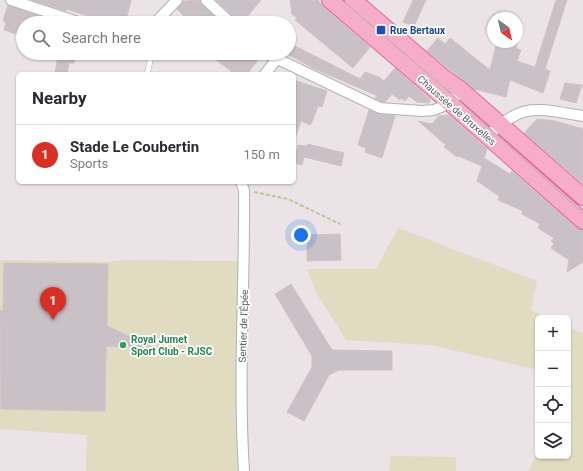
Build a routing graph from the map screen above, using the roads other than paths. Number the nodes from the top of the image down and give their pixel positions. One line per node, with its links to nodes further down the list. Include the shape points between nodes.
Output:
1 (11, 0): 6 (street)
2 (177, 0): 7 (street)
3 (206, 0): 8 (street)
4 (330, 0): 15 (main road, Chaussée de Bruxelles)
5 (353, 0): 14 (main road, Chaussée de Bruxelles)
6 (60, 16)
7 (162, 16)
8 (223, 16)
9 (150, 60): 12 (lane)
10 (276, 60): 13 (street)
11 (279, 60): 15 (street, via 380,108 422,111 434,110)
12 (147, 72)
13 (267, 72)
14 (461, 90): 15 (street); 17 (main road, Chaussée de Bruxelles)
15 (450, 103): 18 (main road, Chaussée de Bruxelles)
16 (583, 116): 17 (street, via 540,110 526,111 511,116)
17 (500, 124): 18 (street); 20 (main road, Chaussée de Bruxelles)
18 (488, 136): 21 (main road, Chaussée de Bruxelles)
19 (243, 186): 22 (street, Sentier de l'Épée, via 245,250 240,416)
20 (583, 197)
21 (583, 221)
22 (244, 471)

